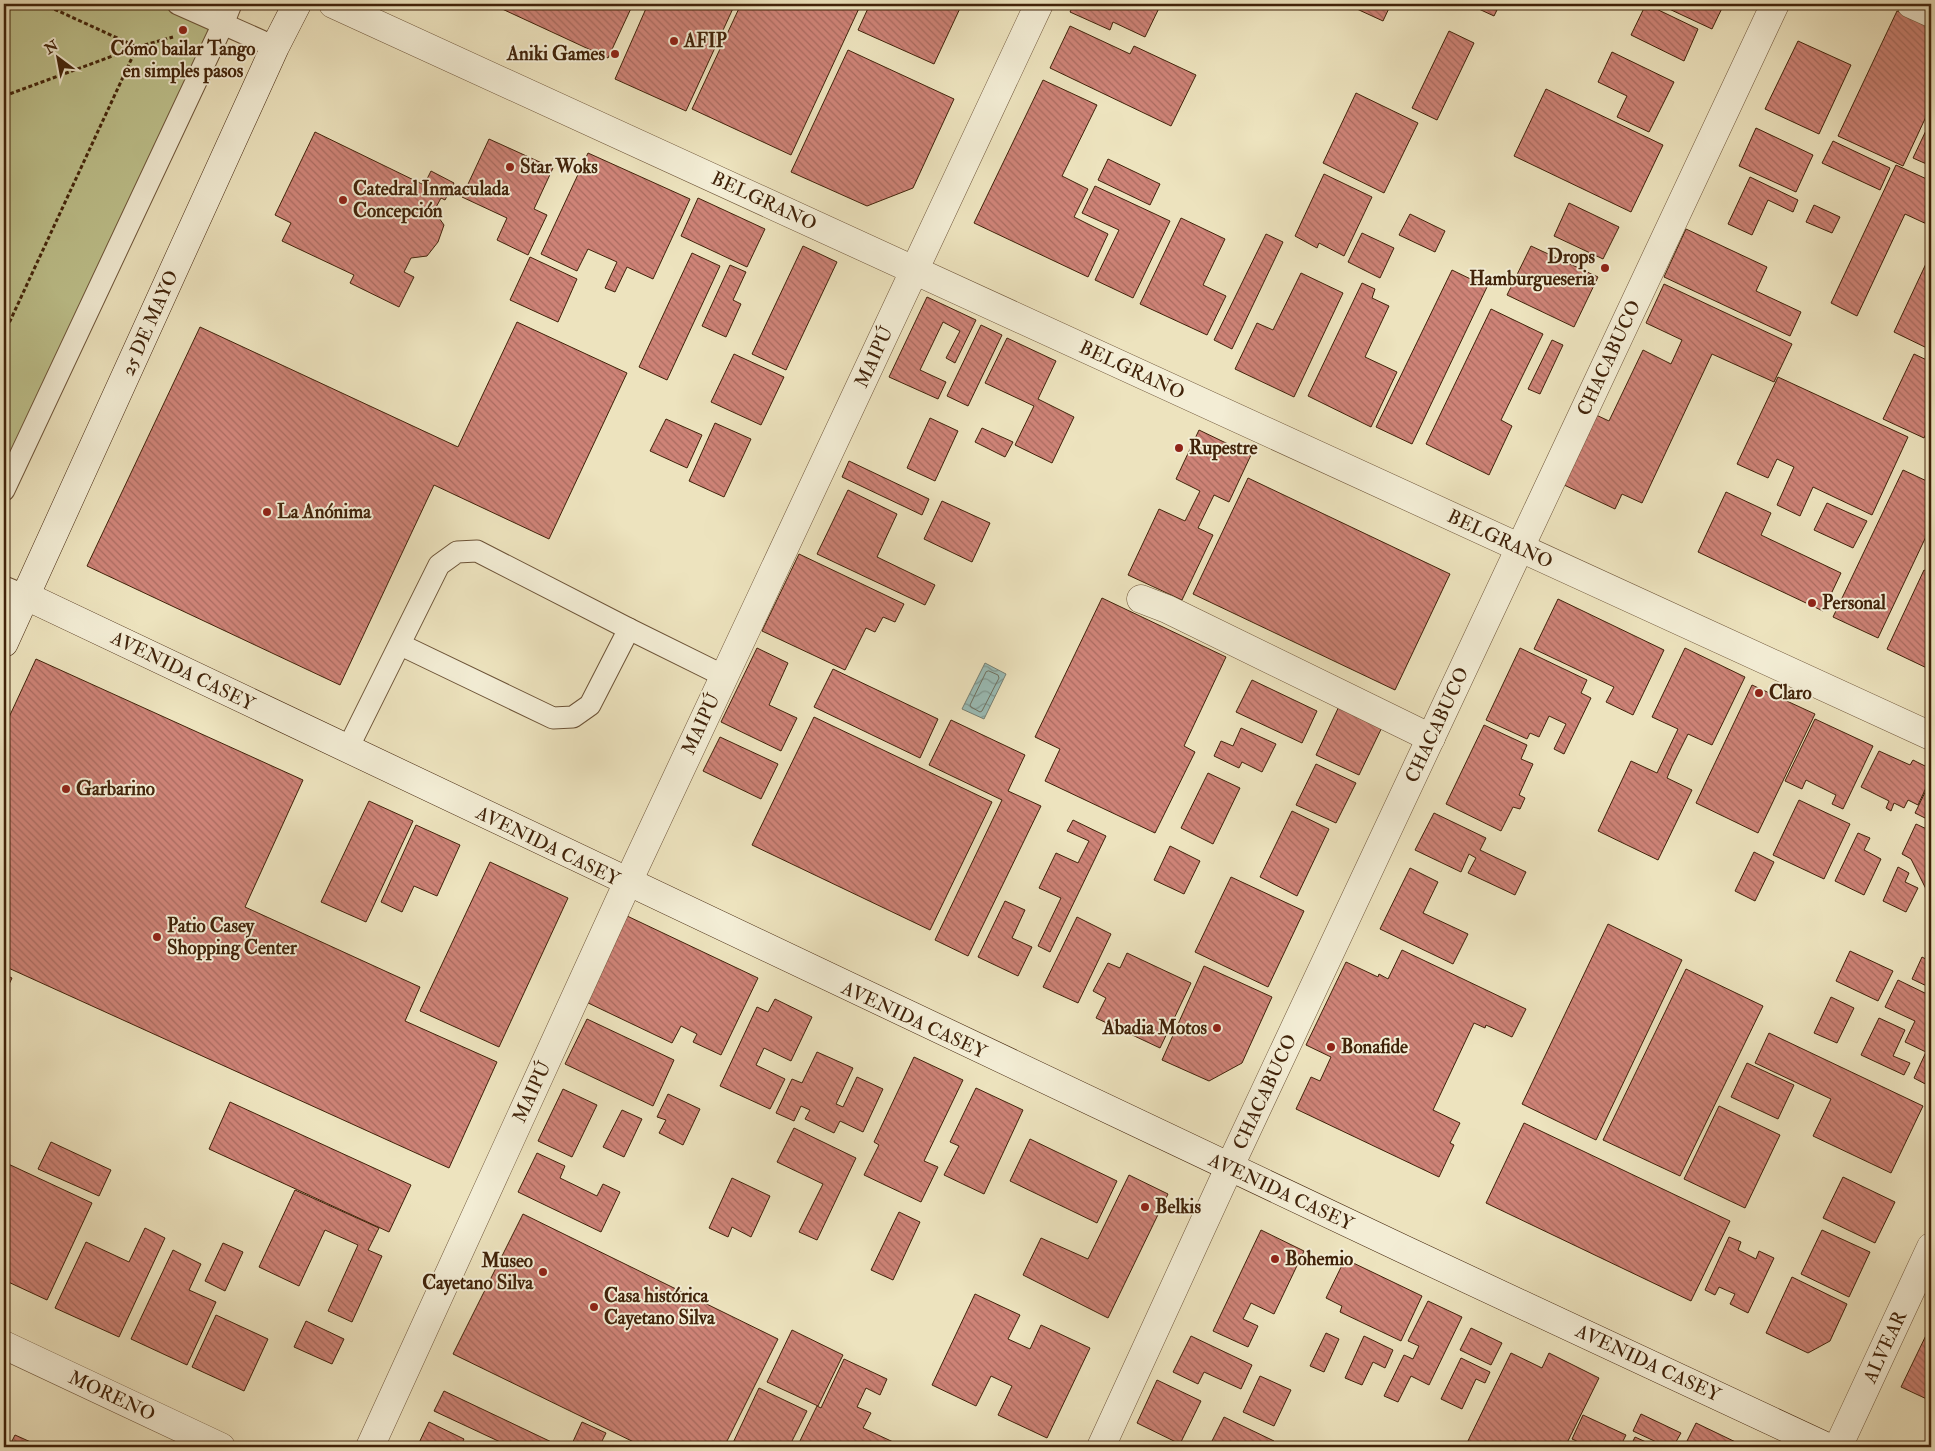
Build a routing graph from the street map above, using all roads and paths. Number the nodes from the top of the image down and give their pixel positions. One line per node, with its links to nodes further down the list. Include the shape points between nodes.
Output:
1 (43, 4): 11 (path)
2 (178, 4): 10 (lane)
3 (231, 4): 10 (lane)
4 (297, 4): 12 (street, 25 DE MAYO)
5 (333, 4): 14 (street, BELGRANO)
6 (1039, 4): 14 (street, MAIPÚ)
7 (1775, 4): 17 (street, CHACABUCO)
8 (1912, 4): 9 (street)
9 (1931, 13)
10 (223, 24): 11 (path); 12 (lane); 16 (lane)
11 (137, 47): 13 (path); 15 (path)
12 (276, 47): 18 (street, 25 DE MAYO)
13 (4, 96)
14 (914, 270): 17 (street, BELGRANO); 23 (street, MAIPÚ)
15 (4, 334)
16 (4, 490)
17 (1520, 548): 24 (street, BELGRANO); 25 (street, CHACABUCO)
18 (15, 591): 21 (street, 25 DE MAYO); 26 (street, AVENIDA CASEY)
19 (1141, 598): 25 (street)
20 (629, 629): 22 (lane, via 590,705 573,717 554,718); 22 (lane, via 477,551 457,552 439,565); 23 (lane)
21 (4, 643)
22 (401, 644): 26 (lane)
23 (724, 676): 27 (street, MAIPÚ)
24 (1931, 736)
25 (1431, 738): 28 (street, CHACABUCO)
26 (347, 750): 27 (street, AVENIDA CASEY)
27 (627, 884): 28 (street, AVENIDA CASEY); 32 (street, MAIPÚ)
28 (1229, 1168): 33 (street, CHACABUCO); 34 (street, AVENIDA CASEY)
29 (1931, 1247): 35 (street, ALVEAR)
30 (4, 1346): 31 (street, MORENO)
31 (221, 1447)
32 (370, 1447)
33 (1101, 1447)
34 (1827, 1447)
35 (1838, 1447)

